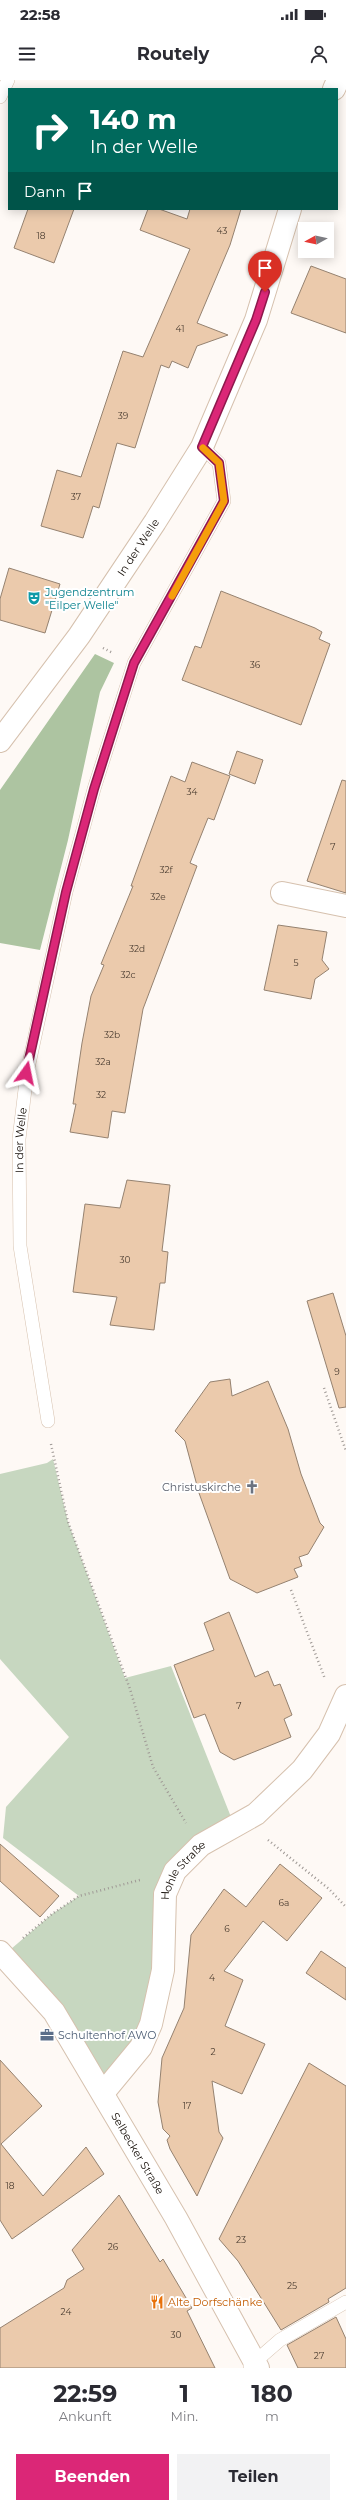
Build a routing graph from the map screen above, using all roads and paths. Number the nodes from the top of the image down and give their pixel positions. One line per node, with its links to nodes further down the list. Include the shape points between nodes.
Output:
1 (8, 80): 2 (lane)
2 (0, 97)
3 (290, 210): 4 (street, In der Welle, via 256,320)
4 (202, 447): 5 (street, In der Welle, via 156,522); 6 (lane, In der Welle, via 219,463 224,501)
5 (79, 636): 6 (path); 7 (street, In der Welle)
6 (134, 663): 11 (lane, In der Welle, via 94,789 66,892 26,1073 19,1139 20,1246)
7 (0, 741)
8 (282, 893): 9 (street)
9 (346, 906)
10 (324, 1388): 12 (path)
11 (48, 1421): 16 (path, via 53,1459 68,1522 130,1689 153,1767 167,1794)
12 (346, 1451)
13 (291, 1590): 14 (path)
14 (342, 1704): 15 (street, Hohle Straße, via 329,1734 302,1770)
15 (256, 1814): 16 (street, Hohle Straße); 18 (path, via 269,1842 329,1889)
16 (201, 1845): 17 (street, Hohle Straße)
17 (175, 1871): 19 (path, via 79,1896); 20 (street, Hohle Straße, via 165,1894 163,1970 151,2024 141,2047)
18 (346, 1908)
19 (2, 1953): 20 (street, Selbecker Straße, via 54,2012)
20 (103, 2093): 22 (street, Selbecker Straße, via 176,2218)
21 (346, 2302): 22 (lane, via 280,2340)
22 (253, 2366)

